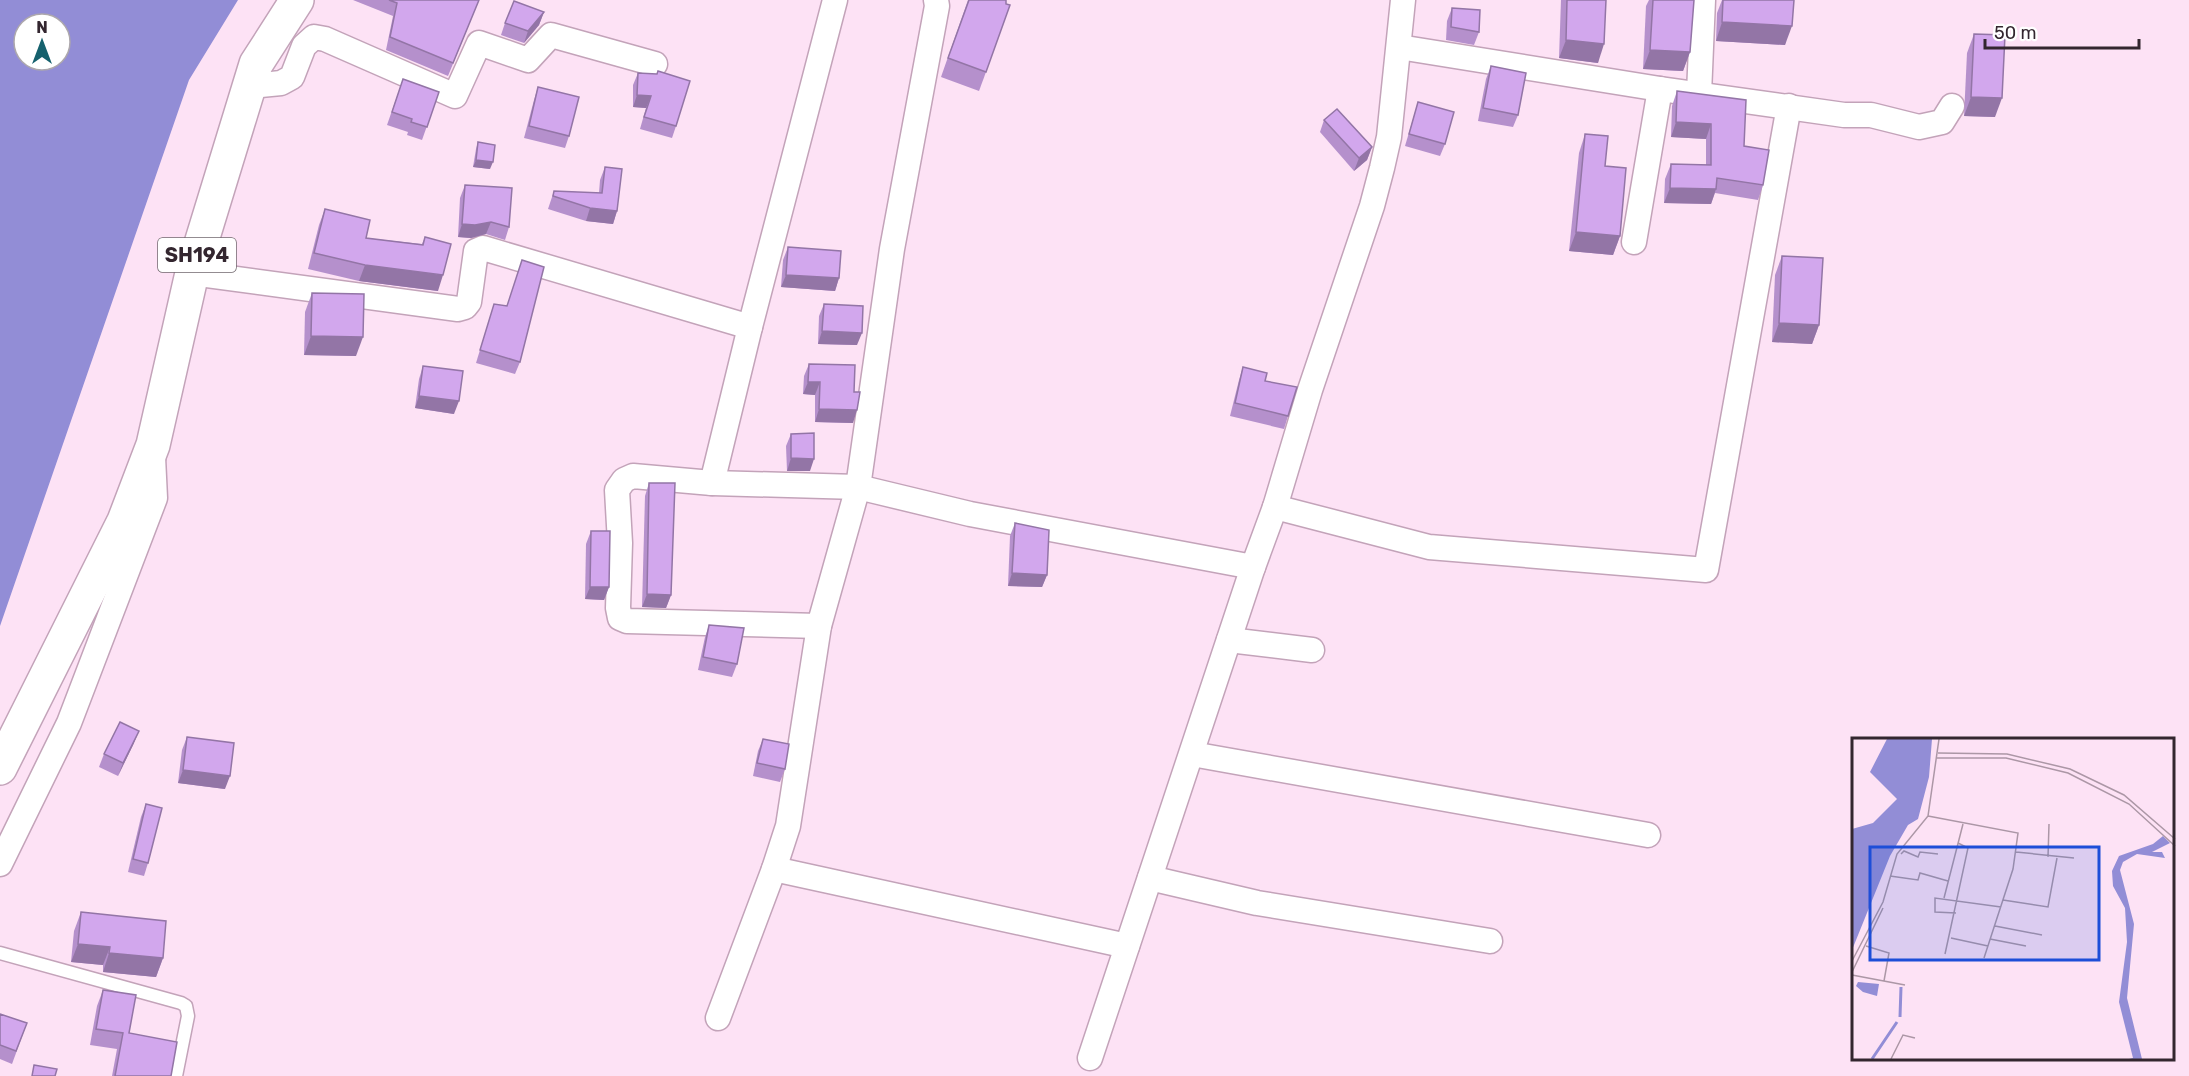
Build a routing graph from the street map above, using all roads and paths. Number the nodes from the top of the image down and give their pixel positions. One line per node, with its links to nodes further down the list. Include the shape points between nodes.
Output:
1 (297, 0): 8 (main road, SH194, via 256,64)
2 (835, 0): 15 (street)
3 (936, 0): 18 (street, via 892,249)
4 (1403, 0): 6 (street)
5 (1702, 0): 10 (street)
6 (1400, 47): 9 (street); 19 (street, via 1389,137 1372,206)
7 (655, 64): 8 (street, via 551,35 528,60 479,43 455,96 314,37 304,46 292,77 281,83)
8 (250, 86): 14 (main road, SH194)
9 (1660, 89): 10 (street); 13 (street)
10 (1699, 94): 11 (street)
11 (1789, 106): 12 (street, via 1871,115 1919,127 1942,122); 19 (street, via 1706,570 1429,547)
12 (1952, 106)
13 (1634, 242)
14 (192, 273): 15 (street, via 458,309 469,302 476,251 483,248); 16 (main road, SH194)
15 (750, 327): 17 (street)
16 (153, 446): 25 (main road, SH194, via 124,521); 27 (street, via 154,498 69,723)
17 (712, 483): 18 (street); 21 (street, via 633,476 621,484 617,490 620,618)
18 (858, 487): 20 (street, via 981,516); 21 (street)
19 (1275, 507): 20 (street)
20 (1253, 567): 22 (street)
21 (819, 626): 28 (street, via 788,826)
22 (1229, 640): 23 (street); 24 (street)
23 (1312, 650)
24 (1192, 754): 26 (street); 29 (street)
25 (0, 768)
26 (1648, 835)
27 (0, 864)
28 (774, 869): 31 (street); 33 (street)
29 (1150, 878): 30 (street, via 1257,903); 31 (street)
30 (1490, 941)
31 (1127, 946): 34 (street)
32 (0, 953): 35 (lane, via 186,1006 189,1016)
33 (718, 1018)
34 (1090, 1058)
35 (176, 1076)

